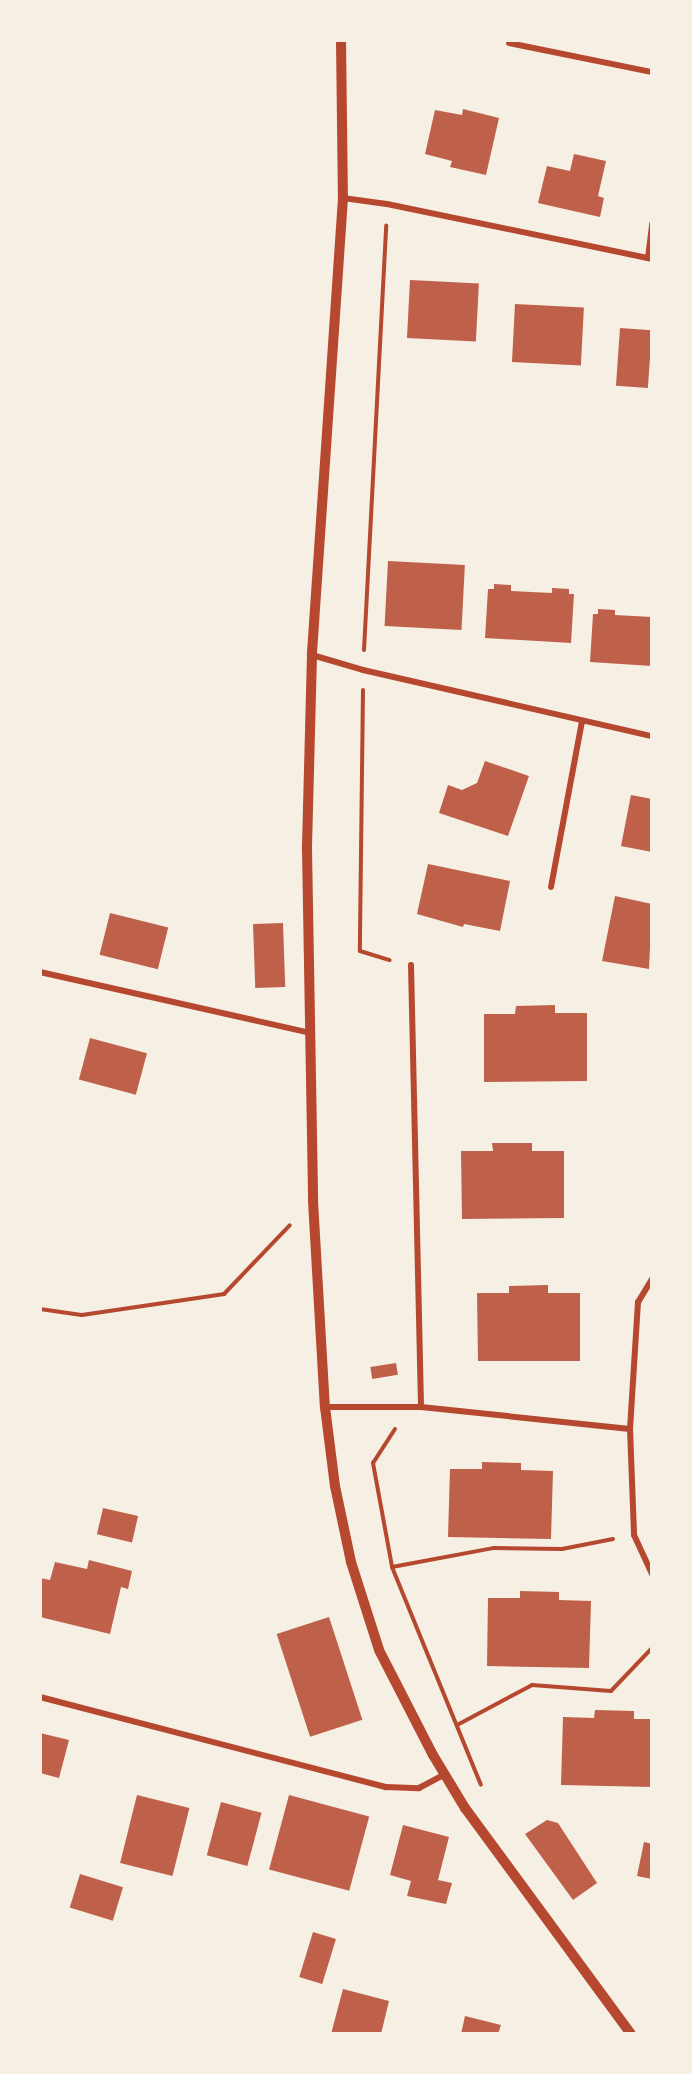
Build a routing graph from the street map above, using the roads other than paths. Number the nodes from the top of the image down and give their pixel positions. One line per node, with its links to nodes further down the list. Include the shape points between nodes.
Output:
1 (342, 40): 4 (street)
2 (508, 43): 3 (street)
3 (651, 72)
4 (343, 198): 6 (street); 7 (street)
5 (651, 223): 6 (street)
6 (650, 259)
7 (312, 655): 8 (street); 13 (street, via 307,849)
8 (582, 721): 9 (street); 10 (street)
9 (651, 736)
10 (551, 886)
11 (411, 965): 16 (street)
12 (40, 972): 13 (street)
13 (310, 1033): 15 (street, via 313,1201)
14 (651, 1279): 17 (street, via 638,1302)
15 (325, 1407): 16 (street); 20 (street, via 335,1486 351,1562 376,1639)
16 (421, 1407): 17 (street)
17 (630, 1429): 18 (street, via 634,1535)
18 (651, 1574)
19 (40, 1697): 20 (street, via 386,1787 419,1788)
20 (445, 1774): 21 (street, via 465,1808)
21 (631, 2034)

